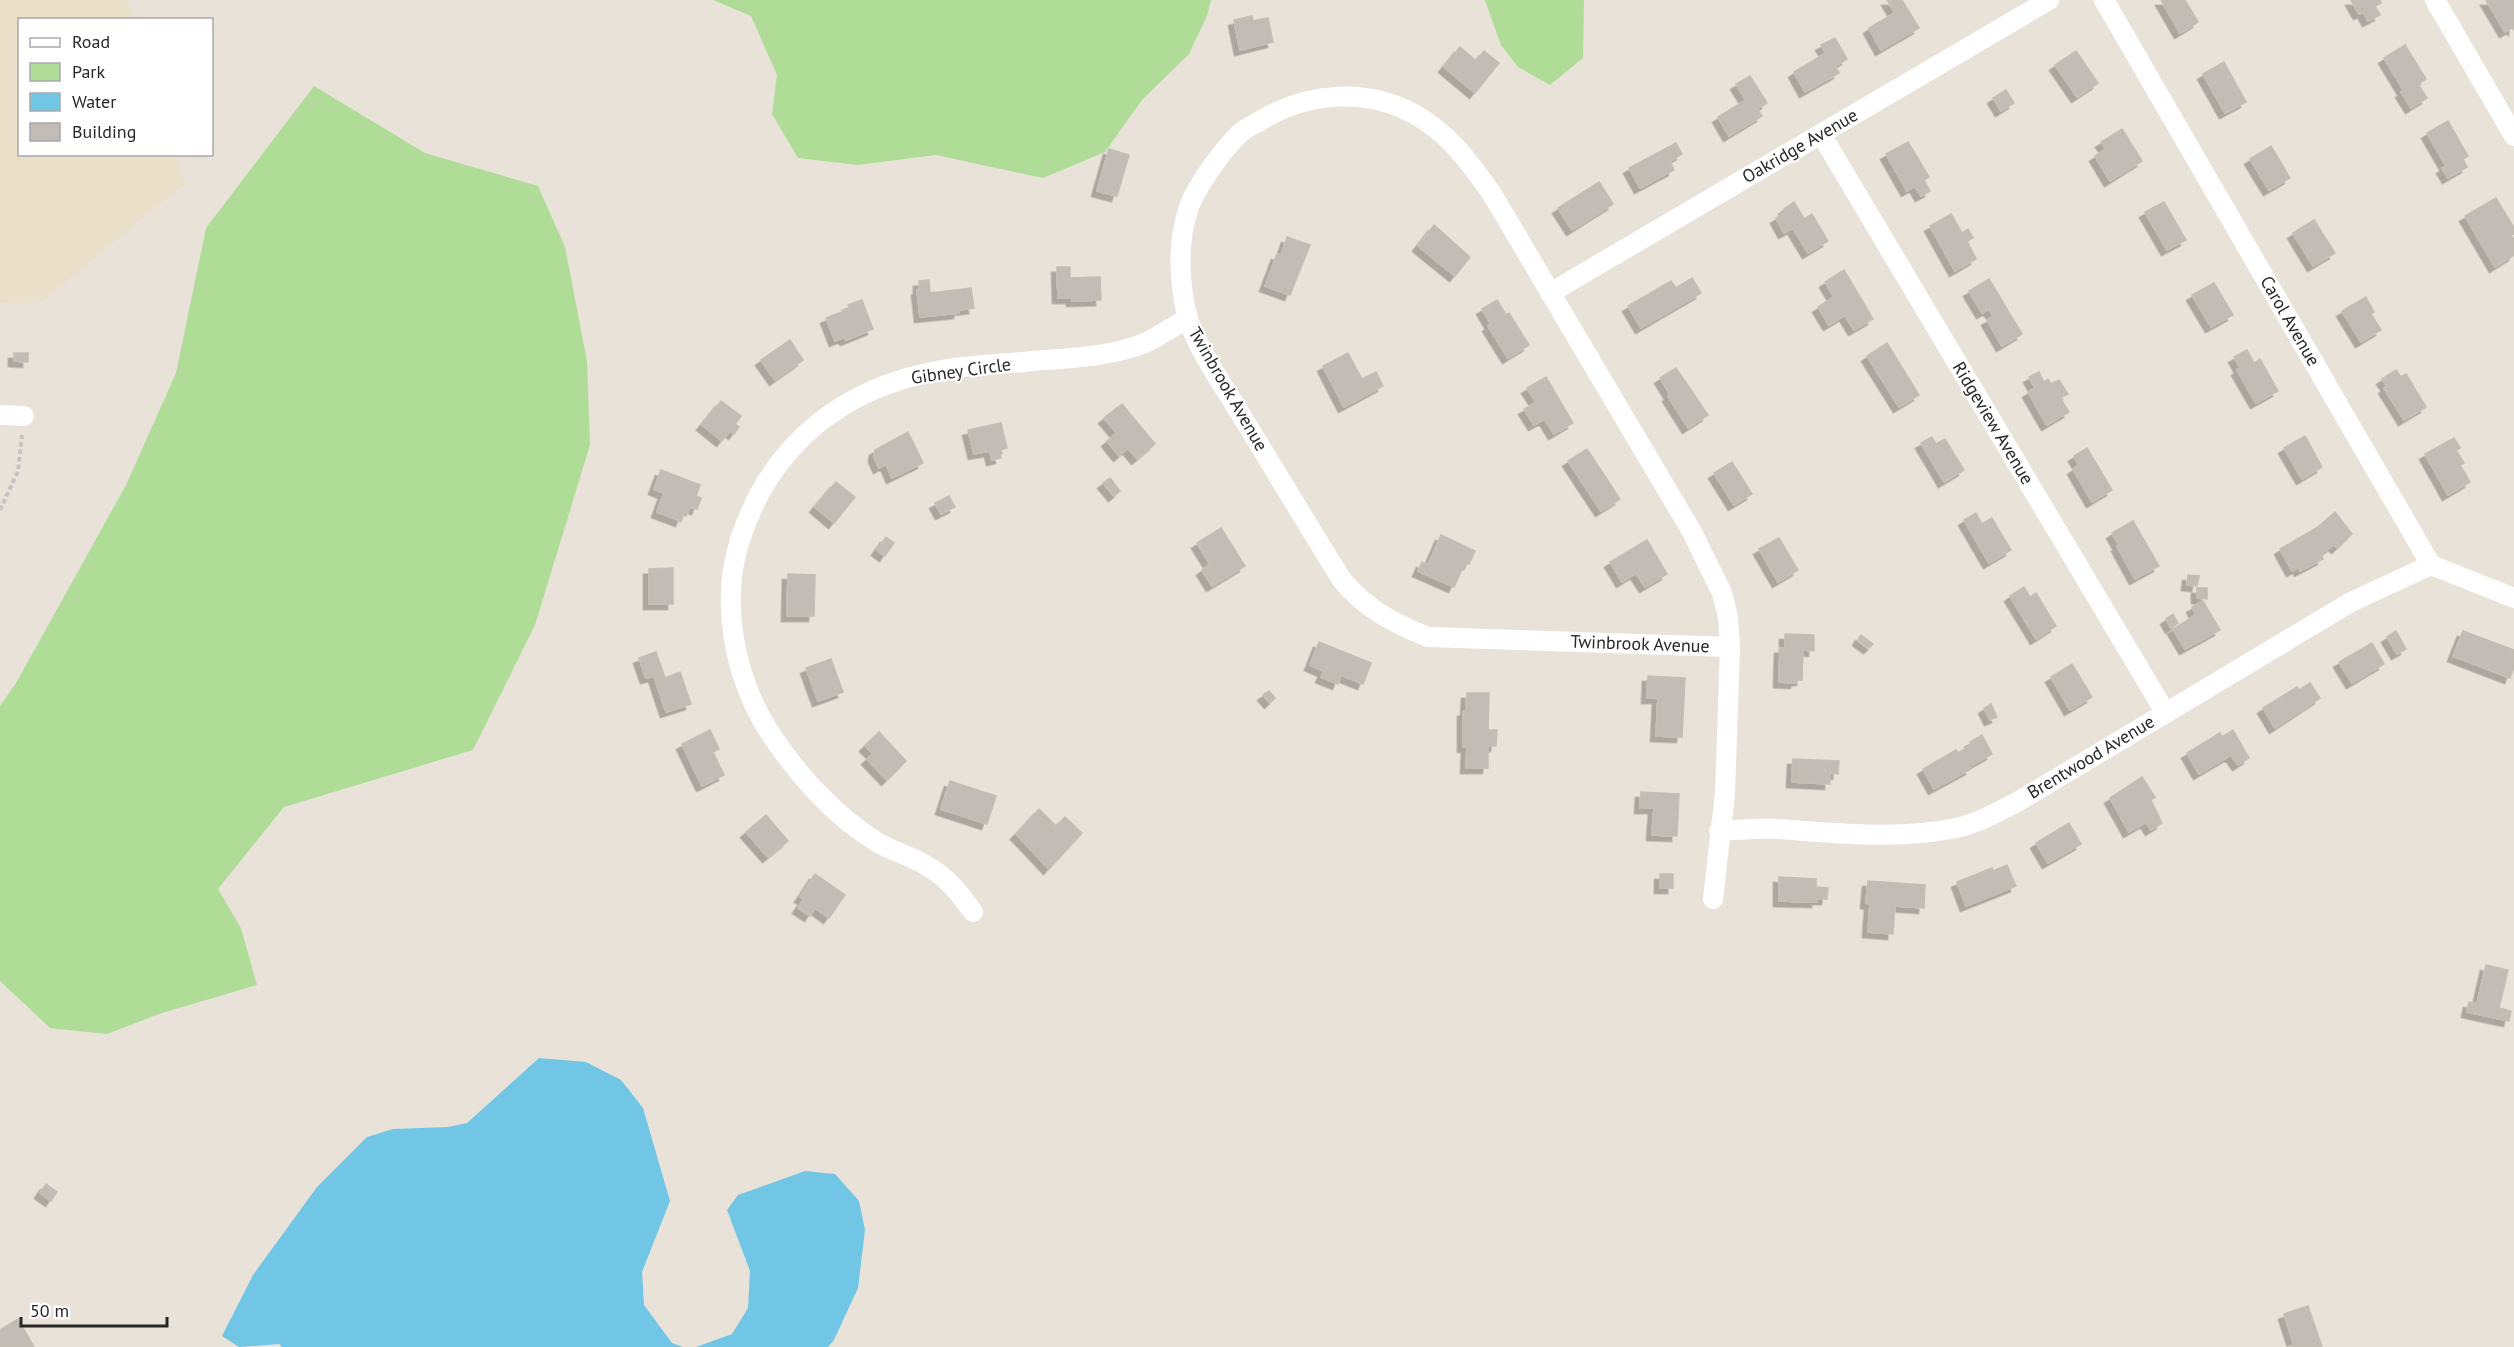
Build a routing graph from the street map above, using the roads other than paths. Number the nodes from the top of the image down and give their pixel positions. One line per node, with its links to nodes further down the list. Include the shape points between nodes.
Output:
1 (2049, 0): 4 (street, Oakridge Avenue)
2 (2104, 0): 10 (street, Carol Avenue)
3 (2435, 0): 5 (street)
4 (1821, 134): 6 (street, Oakridge Avenue); 13 (street, Ridgeview Avenue)
5 (2514, 136)
6 (1550, 293): 7 (street, Twinbrook Avenue, via 1492,194 1466,158 1433,126 1372,98 1326,96 1282,108 1242,131 1198,186 1189,207 1181,254); 12 (street, Twinbrook Avenue, via 1692,532 1722,593)
7 (1187, 319): 12 (street, Twinbrook Avenue, via 1213,369 1342,580 1357,598 1392,622 1428,637); 16 (street, Gibney Circle, via 1146,342 1121,350 942,370 878,387 844,404 787,452 748,515 731,588 732,625 741,670 769,730 826,801 854,826 878,843 927,866 958,891)
8 (0, 415): 9 (street)
9 (24, 416)
10 (2431, 565): 11 (street); 13 (street, Brentwood Avenue, via 2351,602)
11 (2514, 598)
12 (1730, 647): 14 (street, Twinbrook Avenue, via 1725,794)
13 (2165, 712): 14 (street, Brentwood Avenue, via 2019,801 1956,828 1900,834)
14 (1719, 831): 15 (street, Twinbrook Avenue)
15 (1713, 898)
16 (973, 912)

